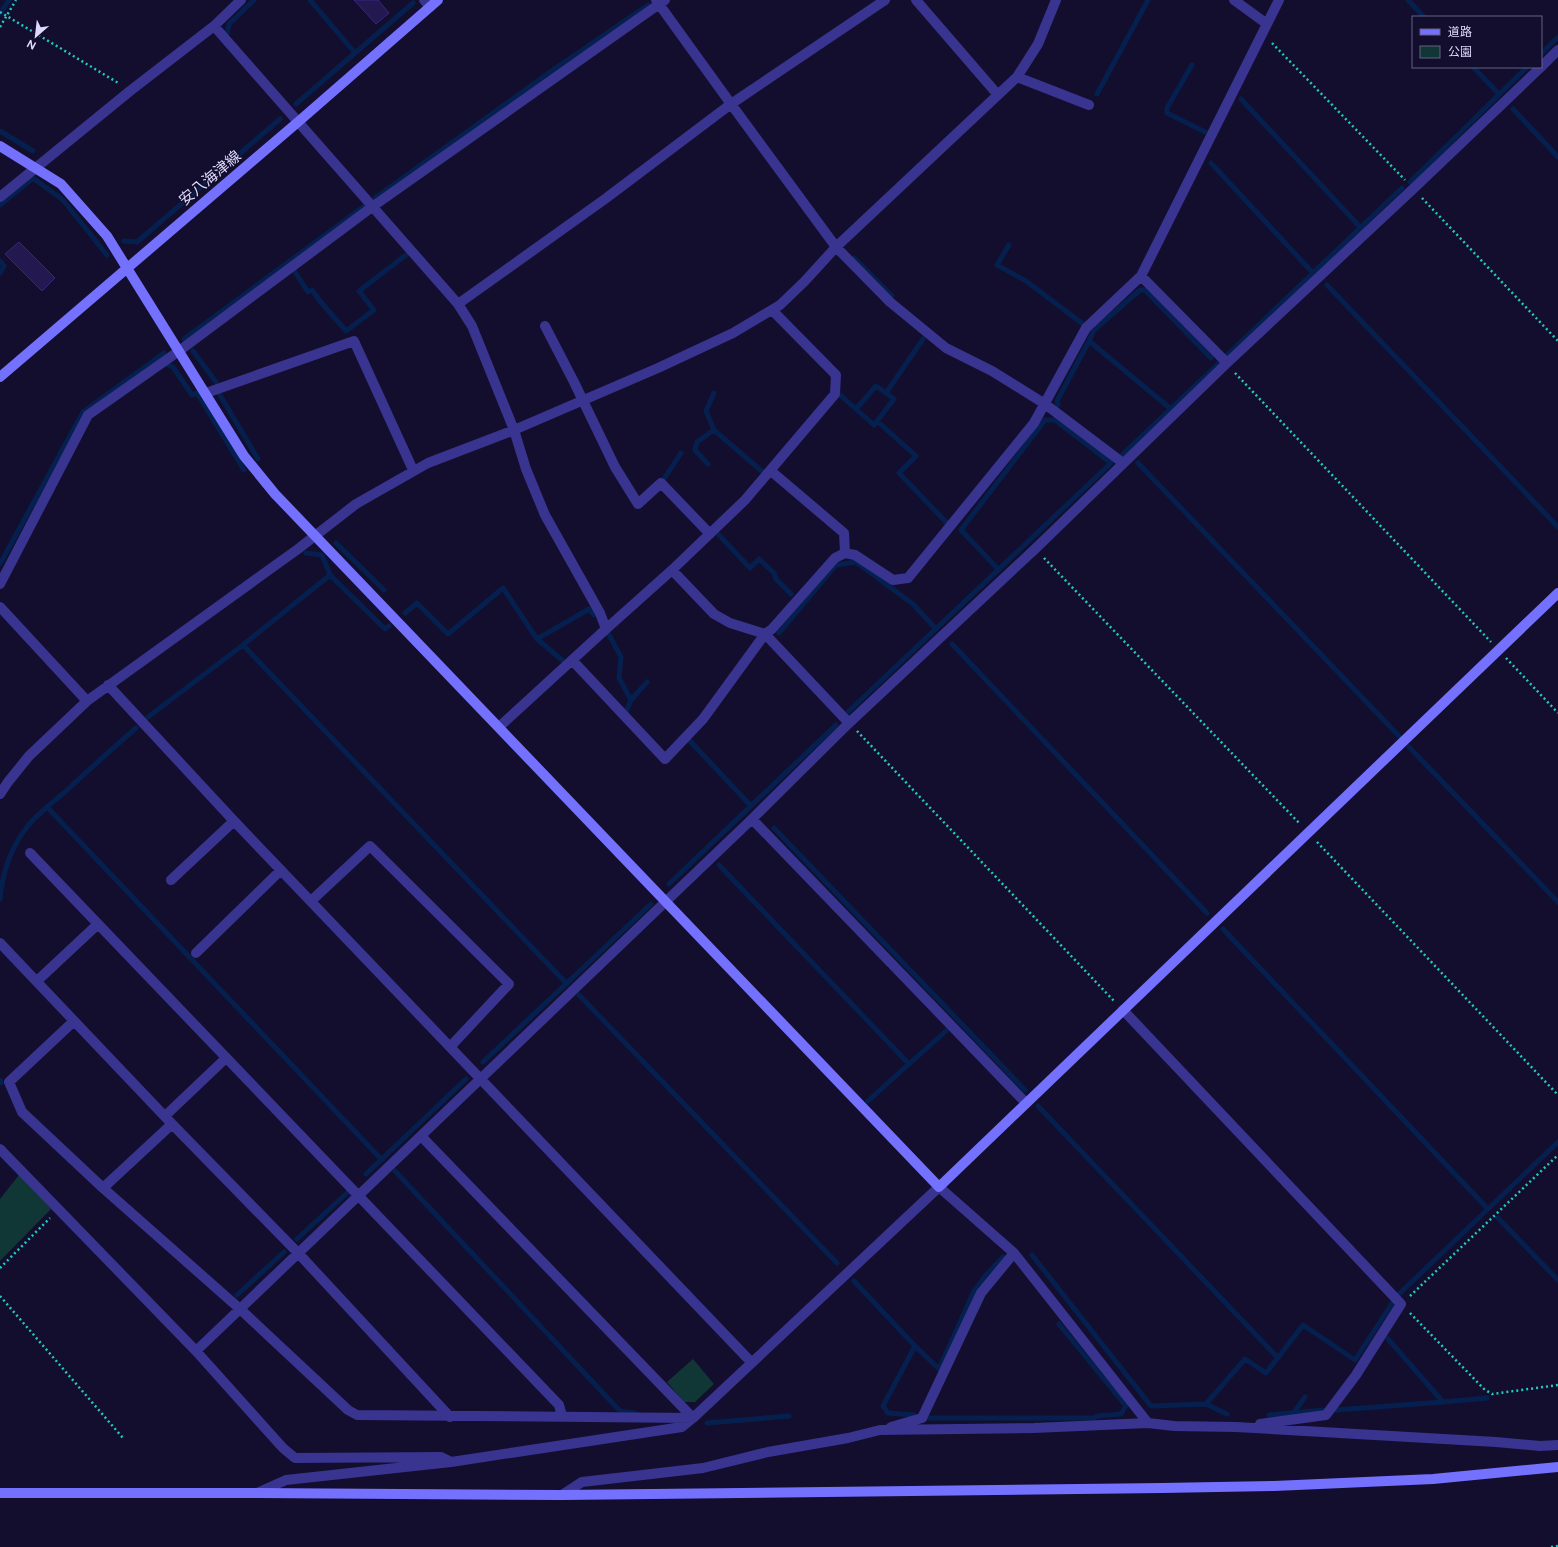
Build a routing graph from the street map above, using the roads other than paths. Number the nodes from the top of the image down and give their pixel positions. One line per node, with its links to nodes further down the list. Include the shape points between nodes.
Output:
1 (241, 0): 10 (street)
2 (438, 0): 9 (street, 安八海津線)
3 (885, 0): 17 (street)
4 (916, 0): 16 (street)
5 (1056, 0): 15 (street, via 1038,44)
6 (1234, 0): 11 (street)
7 (1279, 0): 11 (street)
8 (660, 1): 17 (street); 23 (street)
9 (427, 4): 19 (street, 安八海津線)
10 (214, 26): 19 (street); 21 (street)
11 (1265, 29): 26 (street)
12 (1558, 50): 13 (street)
13 (1542, 66)
14 (1540, 68): 31 (street)
15 (1016, 77): 16 (street); 18 (street)
16 (998, 95): 24 (street)
17 (730, 104): 24 (street); 27 (street)
18 (1089, 105)
19 (298, 122): 23 (street); 25 (street, 安八海津線)
20 (0, 146): 21 (street)
21 (36, 168): 22 (street); 25 (street, via 61,184 78,203 107,236)
22 (0, 197)
23 (372, 207): 27 (street); 30 (street)
24 (836, 247): 28 (street, via 804,282); 35 (street, via 890,302 946,348 992,371)
25 (126, 269): 30 (street); 32 (street, 安八海津線)
26 (1141, 276): 31 (street); 35 (street, via 1086,328)
27 (458, 304): 36 (street, via 472,326)
28 (772, 310): 34 (street, via 720,339); 39 (street, via 836,375 835,394)
29 (545, 326): 34 (street)
30 (179, 351): 33 (street); 44 (street, via 88,415)
31 (1227, 364): 37 (street)
32 (0, 377)
33 (206, 393): 38 (street, via 354,341); 41 (street, via 244,456)
34 (583, 400): 36 (street); 40 (street, via 615,467 638,504 661,483)
35 (1045, 404): 37 (street); 42 (street, via 1034,423 908,578 893,580 855,555)
36 (514, 430): 38 (street); 47 (street, via 526,469 545,515 600,613)
37 (1123, 463): 52 (street)
38 (413, 470): 41 (street, via 356,504)
39 (771, 471): 40 (street); 42 (street, via 844,533)
40 (710, 534): 43 (street)
41 (316, 535): 50 (street); 53 (street)
42 (846, 554): 48 (street, via 834,558)
43 (672, 570): 47 (street); 48 (street, via 714,614)
44 (0, 584)
45 (1558, 593): 66 (street)
46 (0, 607): 51 (street)
47 (606, 629): 49 (street)
48 (765, 634): 49 (street, via 703,719 665,759); 52 (street)
49 (572, 660): 53 (street)
50 (108, 686): 51 (street); 56 (street)
51 (88, 701): 54 (street, via 29,756)
52 (850, 723): 55 (street)
53 (499, 727): 61 (street)
54 (0, 794)
55 (752, 819): 61 (street); 71 (street)
56 (234, 821): 58 (street); 59 (street)
57 (30, 853): 62 (street)
58 (281, 870): 60 (street); 64 (street)
59 (171, 880)
60 (311, 901): 68 (street); 68 (street, via 370,846 509,984)
61 (666, 901): 70 (street); 76 (street)
62 (98, 924): 65 (street); 69 (street)
63 (0, 943): 65 (street)
64 (196, 953)
65 (38, 981): 67 (street)
66 (1123, 1010): 71 (street); 88 (street, via 1402,1304 1356,1375 1326,1415)
67 (74, 1021): 72 (street); 77 (street, via 9,1082 22,1112)
68 (450, 1048): 70 (street)
69 (226, 1058): 72 (street); 78 (street)
70 (481, 1079): 74 (street); 83 (street)
71 (1026, 1104): 76 (street)
72 (165, 1116): 73 (street)
73 (172, 1124): 77 (street); 80 (street)
74 (422, 1136): 78 (street); 86 (street)
75 (0, 1149): 82 (street)
76 (939, 1187): 79 (street); 83 (street)
77 (103, 1188): 81 (street)
78 (359, 1196): 80 (street); 84 (street, via 559,1405)
79 (1014, 1253): 87 (street); 89 (street, via 981,1293 922,1418)
80 (299, 1254): 81 (street); 85 (street)
81 (240, 1309): 82 (street); 85 (street, via 348,1410 358,1416)
82 (196, 1351): 91 (street, via 283,1448 295,1458 441,1457)
83 (752, 1363): 86 (street)
84 (562, 1416): 85 (street); 86 (street)
85 (450, 1417)
86 (693, 1418): 91 (street, via 682,1427)
87 (1148, 1423): 88 (street); 89 (street, via 1034,1428)
88 (1236, 1427): 90 (street, via 1540,1446)
89 (880, 1430): 95 (street, via 703,1468 582,1482)
90 (1558, 1445)
91 (451, 1462): 93 (street, via 286,1480)
92 (1558, 1467): 95 (street, via 1433,1479 1274,1486)
93 (257, 1492): 94 (street); 95 (street)
94 (0, 1493)
95 (562, 1495)

